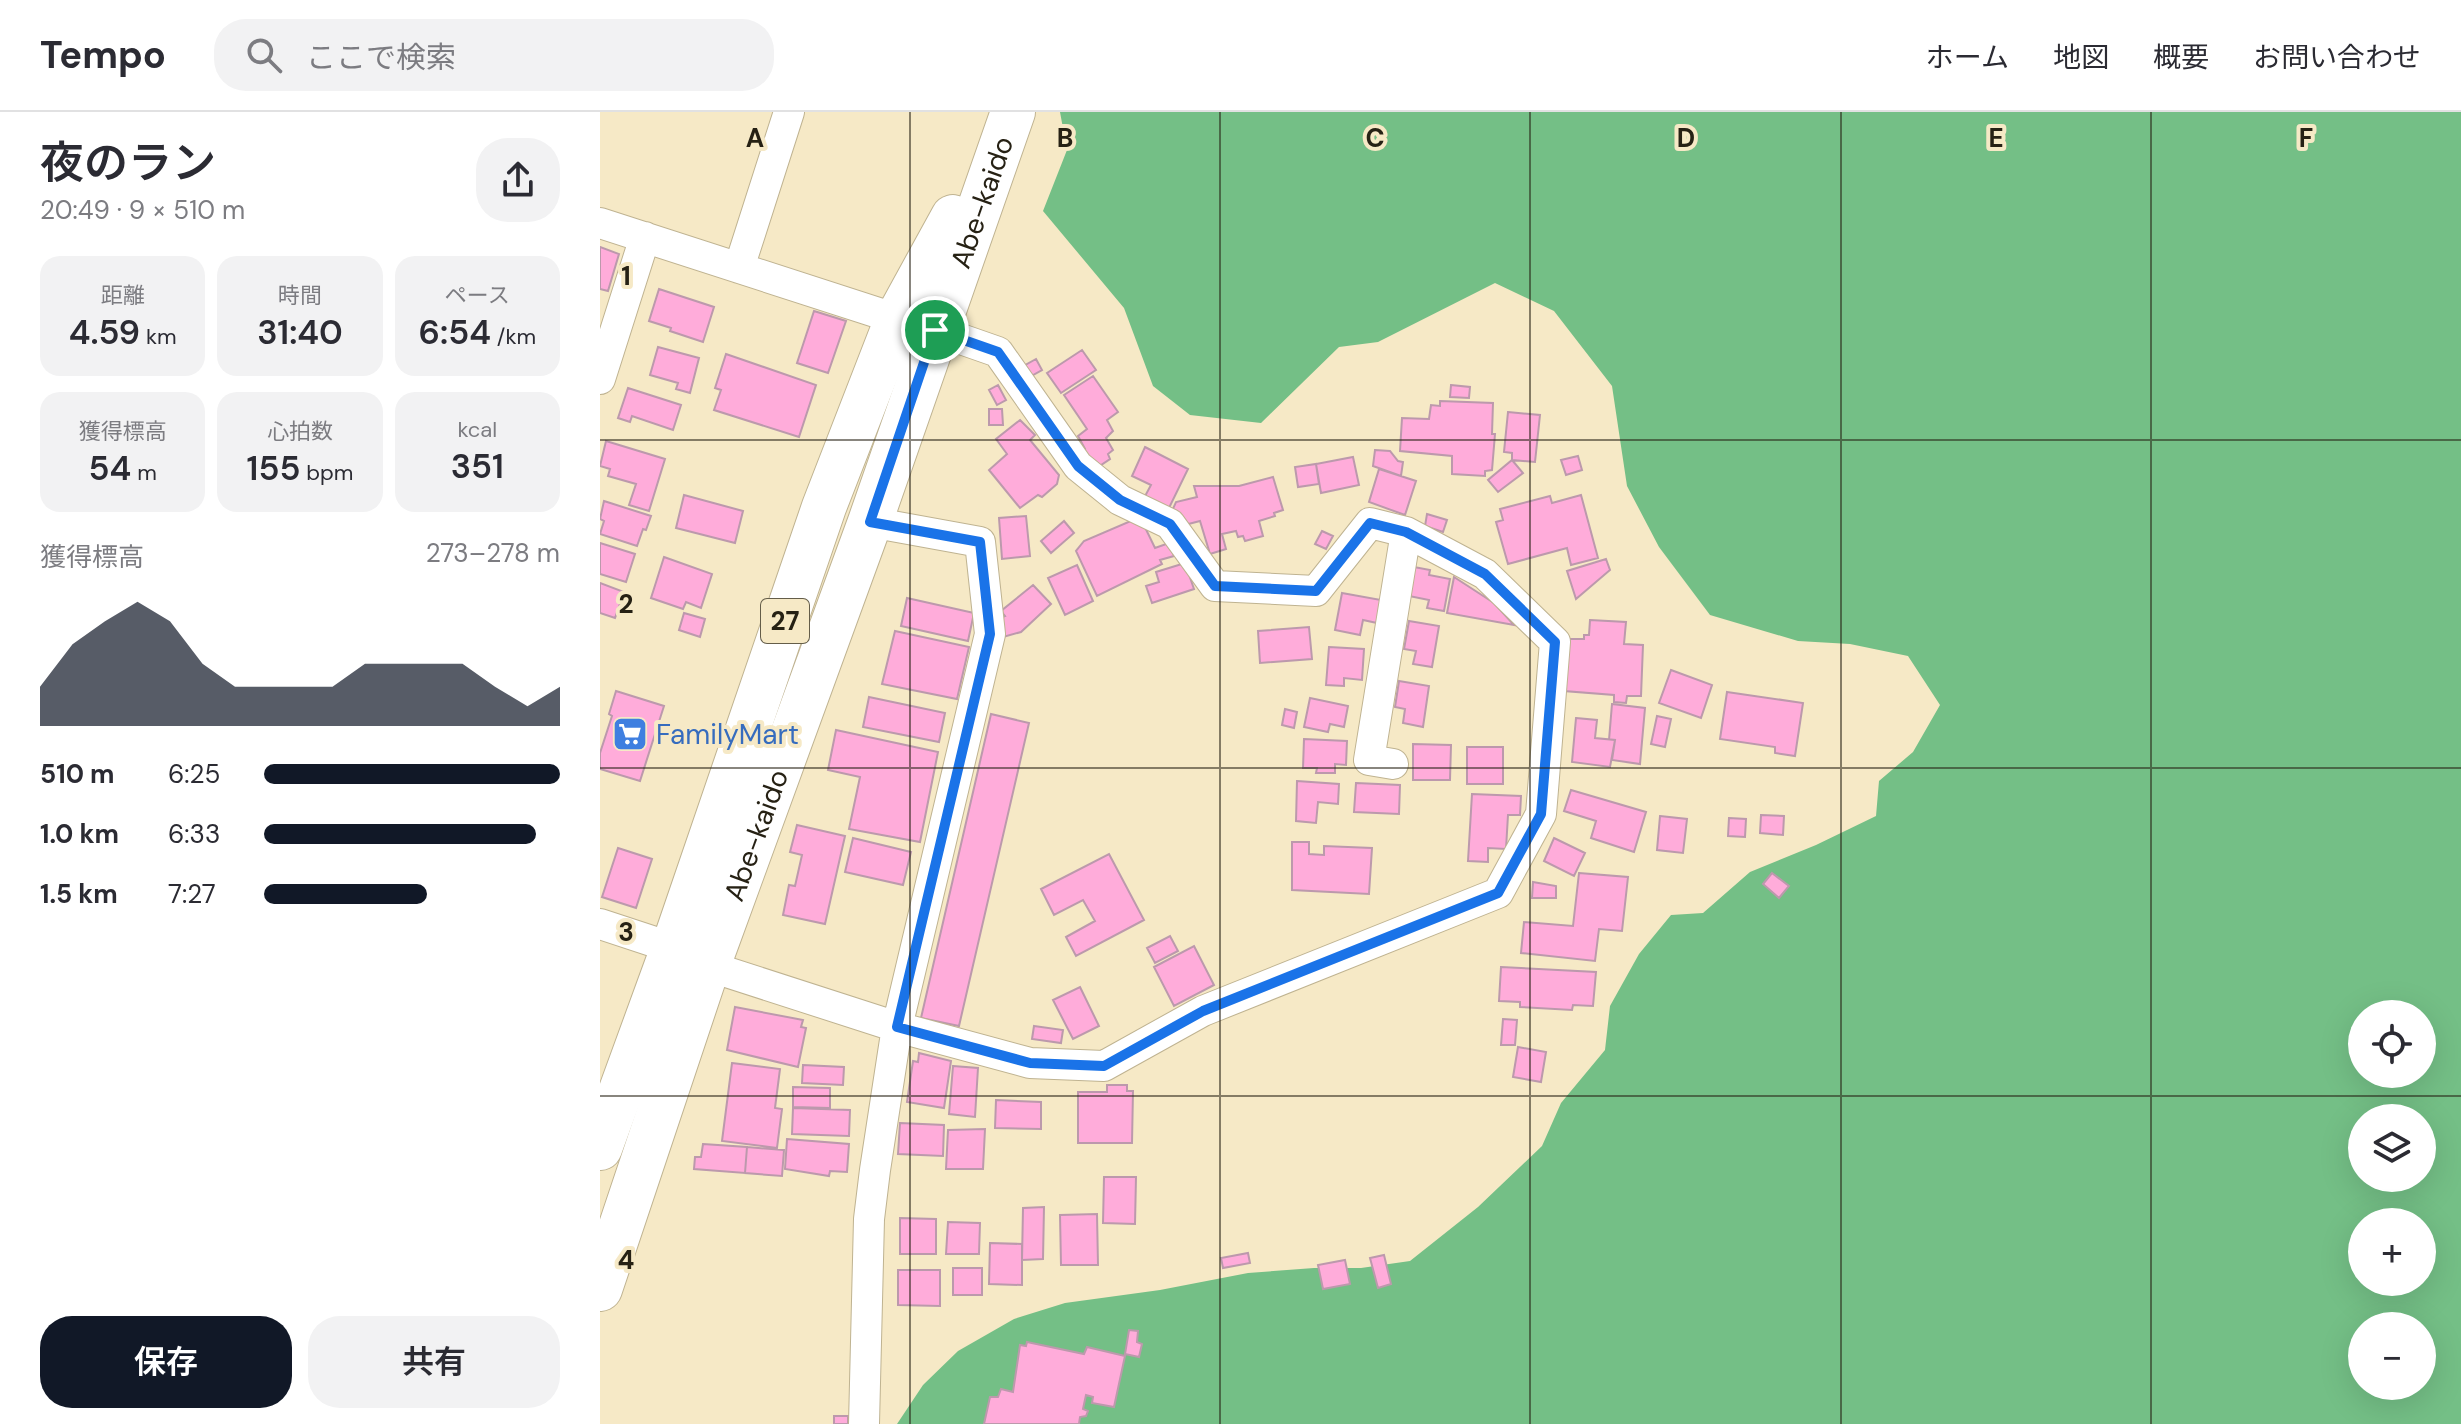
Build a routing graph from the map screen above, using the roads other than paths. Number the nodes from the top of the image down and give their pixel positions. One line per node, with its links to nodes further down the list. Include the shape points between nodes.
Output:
1 (789, 112): 5 (street)
2 (1011, 112): 6 (main road, Abe-kaido / 27)
3 (600, 223): 4 (street)
4 (645, 237): 5 (street); 7 (street)
5 (739, 268): 6 (street)
6 (916, 325): 8 (main road, Abe-kaido / 27); 9 (street, via 998,352 1078,466 1120,500 1170,524 1215,586 1316,591 1370,523); 12 (main road, Abe-kaido / 27, via 824,507)
7 (600, 379)
8 (870, 522): 12 (main road, Abe-kaido / 27); 13 (street, via 980,542 990,634)
9 (1406, 532): 10 (street, via 1369,760); 13 (street, via 1485,574 1555,642 1541,814 1498,893 1203,1011 1104,1066 1030,1063)
10 (1393, 764)
11 (600, 924): 12 (street)
12 (690, 957): 13 (street); 14 (main road, Abe-kaido / 27); 15 (main road, Abe-kaido / 27)
13 (897, 1027): 16 (street, via 869,1219)
14 (600, 1148)
15 (600, 1289)
16 (864, 1424)

